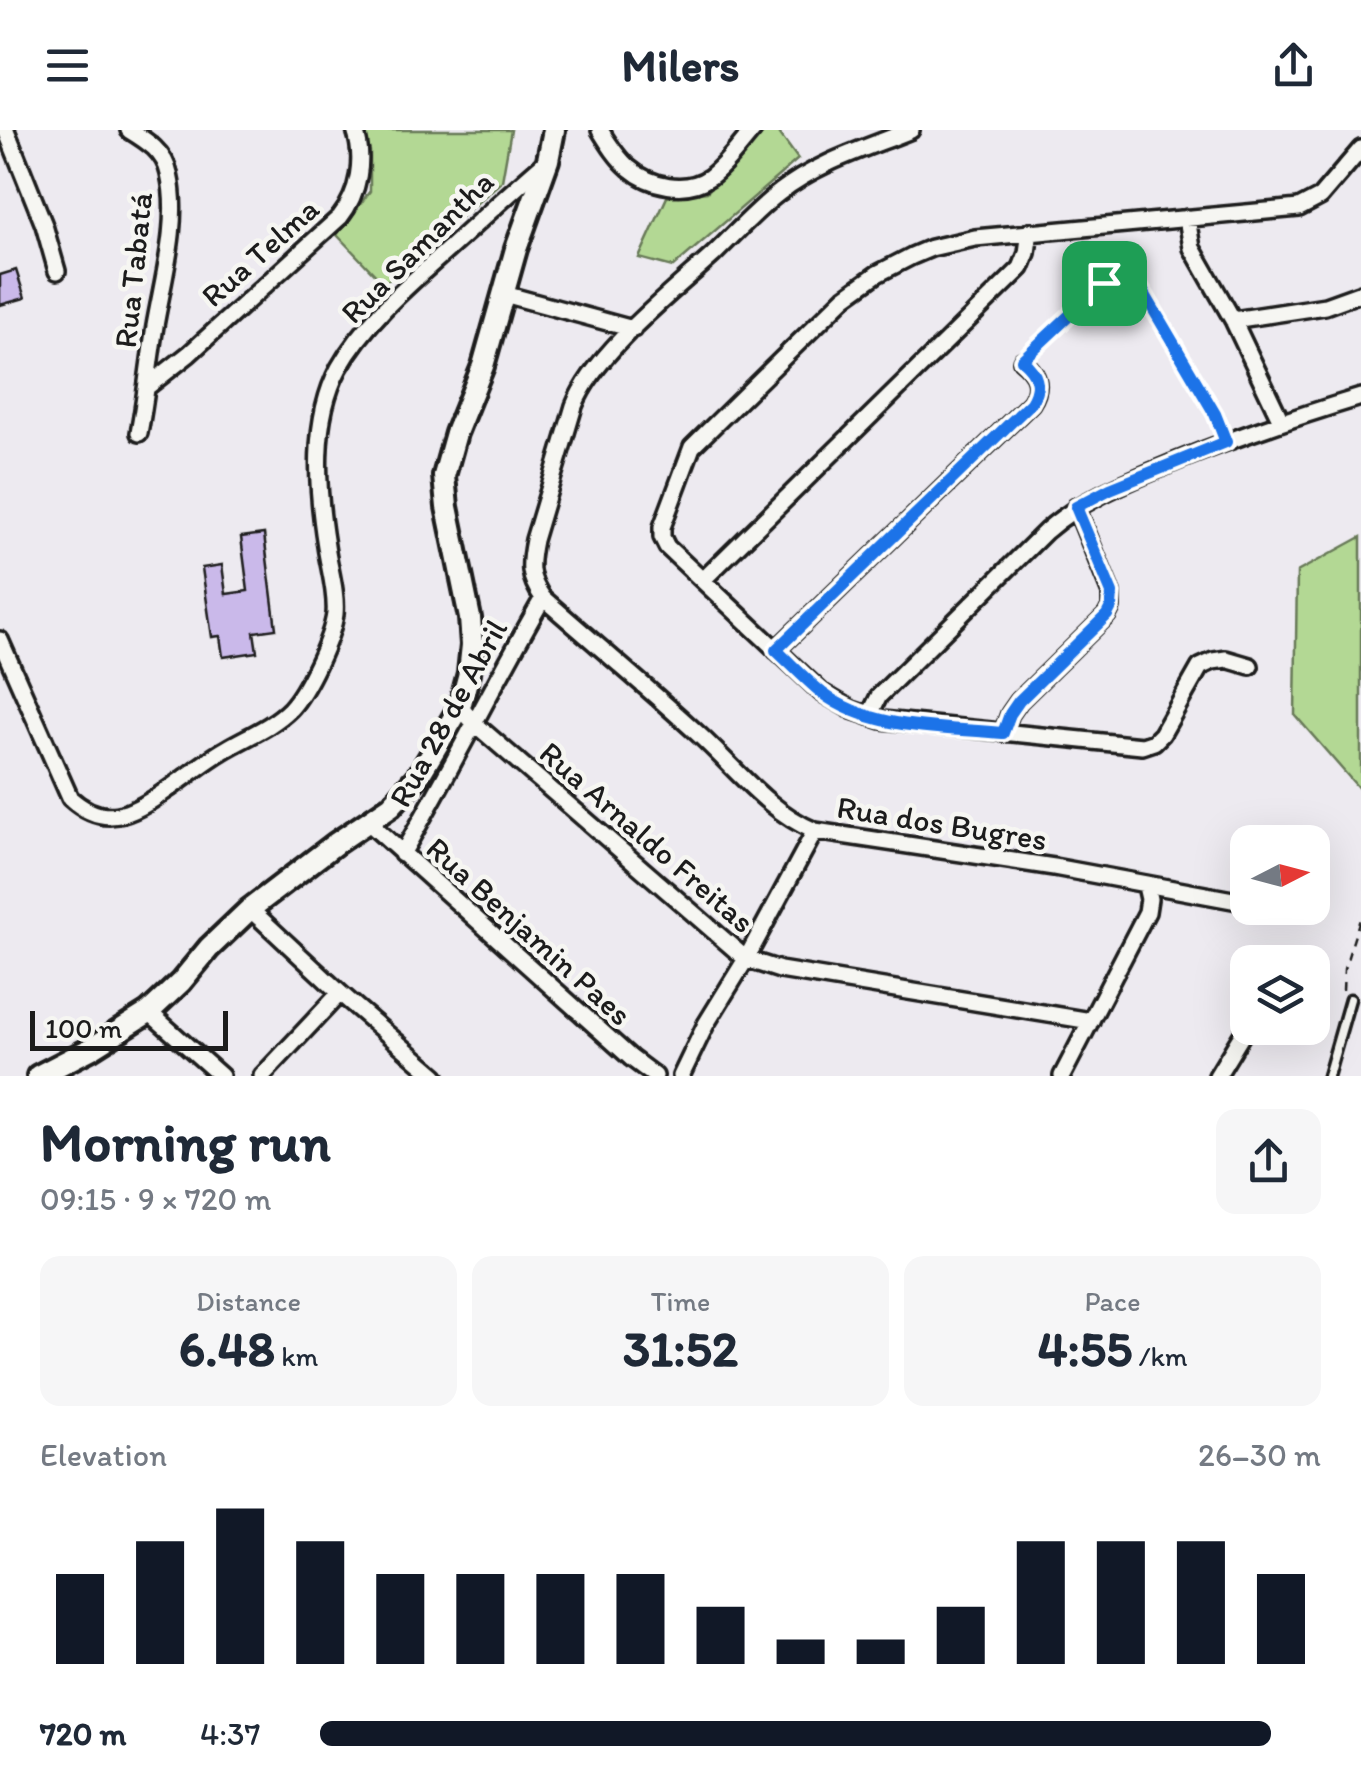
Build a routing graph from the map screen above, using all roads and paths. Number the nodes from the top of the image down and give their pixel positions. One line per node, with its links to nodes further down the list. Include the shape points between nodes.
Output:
1 (6, 130): 12 (street)
2 (130, 130): 18 (street, Rua Tabatá, via 162,156 172,196)
3 (354, 130): 18 (street, Rua Telma, via 358,174 352,202 340,217)
4 (600, 130): 5 (street, via 629,169 676,187 706,180)
5 (753, 130)
6 (912, 130): 16 (street, via 831,162 781,191)
7 (551, 132): 9 (street)
8 (1361, 148): 10 (street, via 1308,205)
9 (548, 160): 14 (street); 26 (street, Rua Samantha, via 422,272 340,367 325,408 320,460 334,618 310,680 287,712 131,813 90,813 70,798)
10 (1188, 218): 11 (street); 15 (street, via 1192,248)
11 (1030, 232): 24 (street, via 1021,268); 24 (street, via 942,245 877,274 692,446 662,532 667,547)
12 (57, 271)
13 (1361, 293): 15 (street, via 1326,306)
14 (504, 294): 16 (street); 29 (street, via 444,476 470,618)
15 (1234, 320): 20 (street)
16 (633, 329): 25 (street, via 590,375 574,406 530,561)
17 (1022, 360): 22 (path, via 1104,283 1133,280); 27 (street, via 1036,376 1031,403)
18 (148, 387): 21 (street, Rua Tabatá)
19 (1361, 397): 20 (street)
20 (1281, 421): 22 (street)
21 (139, 433)
22 (1226, 442): 23 (street)
23 (1076, 507): 30 (street, via 879,696); 31 (street, via 1112,593 1111,607 1019,701)
24 (703, 580): 27 (street)
25 (543, 598): 29 (street, Rua 28 de Abril); 33 (street, Rua dos Bugres, via 767,800)
26 (0, 640)
27 (776, 650): 30 (street, via 836,702)
28 (1250, 666): 31 (street, via 1226,659 1200,667 1162,734 1148,744)
29 (467, 715): 32 (street, via 407,791); 34 (street, Rua 28 de Abril, via 438,792); 39 (street, Rua Arnaldo Freitas)
30 (869, 716): 31 (street)
31 (1003, 733)
32 (369, 823): 34 (street, Rua Benjamin Paes); 37 (street)
33 (815, 832): 35 (street, Rua dos Bugres); 39 (street)
34 (402, 854): 49 (street, Rua Benjamin Paes)
35 (1146, 886): 36 (street, Rua dos Bugres); 43 (street, via 1148,912)
36 (1230, 900)
37 (250, 909): 40 (street); 42 (street)
38 (1360, 919): 41 (path, via 1342,983)
39 (746, 958): 43 (street, Rua Arnaldo Freitas, via 780,970); 50 (street)
40 (340, 994): 47 (street); 48 (street)
41 (1350, 999): 53 (lane)
42 (149, 1012): 45 (street); 46 (street)
43 (1091, 1021): 51 (street)
44 (1236, 1045): 52 (street)
45 (38, 1076)
46 (221, 1076)
47 (262, 1076)
48 (436, 1076)
49 (655, 1076)
50 (681, 1076)
51 (1062, 1076)
52 (1217, 1076)
53 (1328, 1076)

